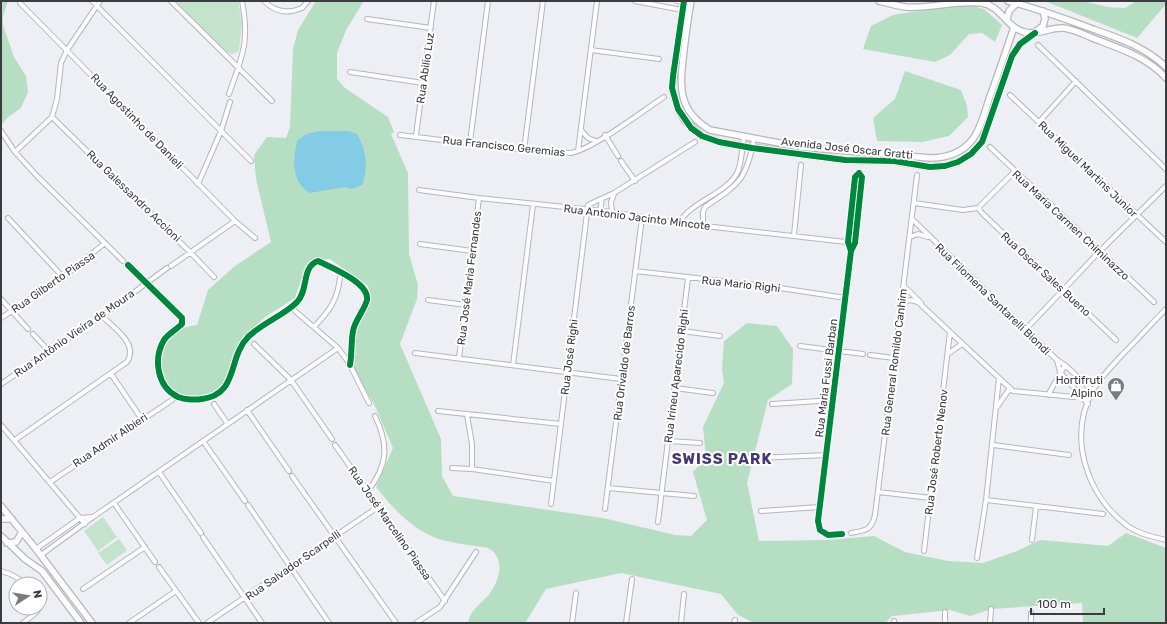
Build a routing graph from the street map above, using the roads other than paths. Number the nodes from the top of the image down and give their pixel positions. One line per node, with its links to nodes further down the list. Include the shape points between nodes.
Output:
1 (92, 1): 20 (street)
2 (100, 1): 20 (street)
3 (171, 1): 33 (street)
4 (264, 1): 5 (street, via 283,12 302,8)
5 (308, 1)
6 (434, 1): 26 (street, Rua Abilio Luz)
7 (488, 1): 54 (street)
8 (543, 1): 59 (street)
9 (597, 1): 30 (street)
10 (635, 1): 17 (street)
11 (676, 1): 12 (street)
12 (683, 1): 21 (street, Avenida José Oscar Gratti)
13 (691, 1): 51 (street, Avenida José Oscar Gratti, via 681,75 683,100 698,123 710,130)
14 (879, 1): 24 (street, via 906,7 982,4 995,8)
15 (1008, 1): 19 (street)
16 (242, 2): 33 (street, via 246,35)
17 (646, 2): 21 (street)
18 (20, 3): 29 (street, Rua Agostinho de Danieli)
19 (1017, 3): 22 (street); 24 (street, via 1009,11)
20 (97, 6): 29 (street); 47 (street)
21 (682, 10): 56 (street, Avenida José Oscar Gratti, via 672,88 678,109 688,124 702,136)
22 (1044, 11): 27 (street, via 1044,23); 32 (street, via 1139,46)
23 (367, 19): 26 (street)
24 (1007, 20): 25 (street)
25 (1014, 27): 27 (street); 52 (street, Avenida José Oscar Gratti, via 973,139 953,154 943,158 930,158 801,147)
26 (431, 28): 37 (street, Rua Abilio Luz)
27 (1035, 33): 35 (street, via 1050,28 1072,30 1135,54); 58 (street, Avenida José Oscar Gratti, via 1020,44 1012,56 982,142 958,162 930,167 894,161 845,160)
28 (1038, 45): 36 (street)
29 (67, 50): 43 (street, via 61,63); 70 (street, Rua Agostinho de Danieli)
30 (591, 50): 31 (street); 45 (street)
31 (659, 59)
32 (1166, 67)
33 (238, 68): 38 (street); 41 (street)
34 (350, 72): 37 (street)
35 (1166, 78)
36 (1076, 81): 44 (street); 66 (street)
37 (423, 83): 49 (street, Rua Abilio Luz)
38 (229, 94)
39 (1010, 95): 44 (street, Rua Miguel Martins Junior)
40 (664, 97): 50 (street, Rua Francisco Geremias)
41 (272, 101)
42 (230, 102): 47 (street)
43 (52, 117): 60 (street); 101 (street, Rua Galessandro Accioni)
44 (1039, 122): 82 (street, Rua Miguel Martins Junior)
45 (581, 130): 53 (street, via 588,138); 61 (street)
46 (1, 131): 60 (street)
47 (221, 131): 63 (street); 70 (street)
48 (400, 134): 49 (street, Rua Francisco Geremias)
49 (416, 135): 54 (street, Rua Francisco Geremias)
50 (605, 135): 53 (street, Rua Francisco Geremias); 62 (street)
51 (744, 137): 52 (street, Avenida José Oscar Gratti); 56 (street)
52 (754, 140): 58 (street)
53 (596, 141): 61 (street, Rua Francisco Geremias)
54 (470, 142): 59 (street, Rua Francisco Geremias)
55 (695, 142): 69 (street)
56 (743, 146): 58 (street, Avenida José Oscar Gratti); 87 (street, via 738,170 729,183 684,214)
57 (990, 147): 67 (street, Rua Maria Carmen Chiminazzo)
58 (752, 148): 88 (street, via 741,180 705,207)
59 (524, 150): 61 (street, Rua Francisco Geremias)
60 (15, 152): 96 (street)
61 (578, 152)
62 (618, 156)
63 (251, 161)
64 (620, 161): 69 (street)
65 (801, 165): 89 (street)
66 (1166, 169)
67 (1015, 171): 78 (street); 100 (street, Rua Maria Carmen Chiminazzo)
68 (917, 175): 76 (street, Rua General Romildo Canhim)
69 (635, 181): 73 (street)
70 (198, 184): 86 (street, Rua Agostinho de Danieli)
71 (1166, 186): 82 (street)
72 (419, 190): 74 (street, Rua Antonio Jacinto Mincote)
73 (614, 193): 75 (street); 81 (street, via 611,202)
74 (479, 198): 77 (street, Rua Antonio Jacinto Mincote); 99 (street, Rua José Maria Fernandes)
75 (602, 199): 79 (street, via 590,203); 80 (street)
76 (914, 203): 78 (street, via 963,210); 85 (street, Rua General Romildo Canhim)
77 (533, 205): 79 (street, Rua Antonio Jacinto Mincote); 146 (street)
78 (978, 208): 111 (street, Rua Oscar Sales Bueno)
79 (587, 210): 80 (street, Rua Antonio Jacinto Mincote); 148 (street, Rua José Righi)
80 (600, 211): 81 (street, Rua Antonio Jacinto Mincote)
81 (612, 212): 84 (street, Rua Antonio Jacinto Mincote)
82 (1136, 215): 95 (street, Rua Miguel Martins Junior); 100 (street)
83 (8, 218): 105 (street)
84 (642, 218): 87 (street, Rua Antonio Jacinto Mincote); 104 (street, Rua Orivaldo de Barros)
85 (912, 219): 90 (street, Rua General Romildo Canhim); 91 (street, Rua Filomena Santarelli Biondi)
86 (235, 221): 92 (street, Rua Agostinho de Danieli); 101 (street, Rua Antônio Vieira de Moura)
87 (678, 223): 88 (street, Rua Antonio Jacinto Mincote)
88 (703, 226): 89 (street, Rua Antonio Jacinto Mincote)
89 (794, 234): 93 (street, Rua Antonio Jacinto Mincote)
90 (910, 237): 91 (street, Rua Filomena Santarelli Biondi, via 918,234); 110 (street, Rua General Romildo Canhim)
91 (929, 237): 126 (street, Rua Filomena Santarelli Biondi)
92 (255, 238)
93 (848, 242): 94 (street, Rua Antonio Jacinto Mincote); 94 (street, via 855,177 859,173 862,177); 98 (street, Rua Maria Fussi Barban)
94 (855, 242): 98 (street, Rua Maria Fussi Barban)
95 (1166, 242)
96 (105, 243): 102 (street); 105 (street, Rua Gilberto Piassa)
97 (420, 244): 99 (street)
98 (851, 250): 112 (street, Rua Maria Fussi Barban)
99 (472, 251): 117 (street, Rua José Maria Fernandes)
100 (1099, 252): 111 (street); 115 (street, Rua Maria Carmen Chiminazzo)
101 (191, 253): 106 (street, Rua Galessandro Accioni); 109 (street, Rua Antônio Vieira de Moura)
102 (123, 261)
103 (128, 265): 109 (street)
104 (636, 271): 108 (street, Rua Mario Righi); 151 (street, Rua Orivaldo de Barros)
105 (63, 277): 120 (street, Rua Gilberto Piassa)
106 (214, 277)
107 (340, 278): 124 (street, via 339,291 331,309)
108 (688, 278): 112 (street, Rua Mario Righi); 127 (street, Rua Irineu Aparecido Righi)
109 (146, 283): 122 (street, Rua Antônio Vieira de Moura); 145 (street, via 182,318 182,324 164,339 158,356 158,371 163,386 179,398 196,400 209,398 221,392 228,385 235,360 247,338 297,302 304,290 308,268 318,261 345,273 364,289 366,294 367,299 354,330)
110 (904, 286): 116 (street, Rua General Romildo Canhim); 118 (street)
111 (1062, 290): 126 (street); 131 (street, Rua Oscar Sales Bueno)
112 (846, 298): 137 (street, Rua Maria Fussi Barban)
113 (1, 299): 120 (street)
114 (428, 300): 117 (street)
115 (1154, 302)
116 (902, 303): 118 (street, via 914,300); 143 (street, Rua General Romildo Canhim)
117 (466, 305): 142 (street, Rua José Maria Fernandes)
118 (925, 308): 128 (street)
119 (1166, 309): 157 (street, via 1101,378)
120 (12, 311): 123 (street, Rua Gilberto Piassa); 125 (street)
121 (295, 311): 124 (street)
122 (102, 316): 136 (street, Rua Antônio Vieira de Moura); 150 (street, via 128,342 132,352 128,362)
123 (1, 318)
124 (314, 327): 135 (street)
125 (28, 329)
126 (1026, 329): 144 (street, Rua Filomena Santarelli Biondi)
127 (682, 331): 130 (street); 155 (street, Rua Irineu Aparecido Righi)
128 (950, 332): 133 (street); 140 (street, Rua José Roberto Nenov)
129 (33, 334): 136 (street)
130 (720, 336)
131 (1116, 340)
132 (254, 344): 153 (street)
133 (962, 344): 140 (street); 152 (street)
134 (800, 346): 137 (street)
135 (338, 348): 145 (street); 153 (street)
136 (49, 351): 154 (street, Rua Antônio Vieira de Moura)
137 (840, 351): 139 (street); 162 (street, Rua Maria Fussi Barban)
138 (415, 353): 142 (street)
139 (863, 354)
140 (948, 354): 198 (street, Rua José Roberto Nenov)
141 (870, 355): 143 (street)
142 (459, 358): 146 (street)
143 (894, 358): 196 (street, Rua General Romildo Canhim)
144 (1057, 360): 147 (street, Rua Filomena Santarelli Biondi); 149 (street, Rua Filomena Santarelli Biondi)
145 (350, 365): 163 (street)
146 (513, 365): 148 (street)
147 (1065, 365): 149 (street); 157 (street, Rua Filomena Santarelli Biondi)
148 (568, 371): 151 (street); 175 (street, Rua José Righi)
149 (1060, 372): 159 (street); 166 (street)
150 (111, 374): 172 (street); 177 (street)
151 (622, 378): 193 (street, Rua Orivaldo de Barros)
152 (999, 378): 156 (street); 167 (street)
153 (291, 380): 168 (street); 176 (street)
154 (1, 384)
155 (675, 388): 158 (street); 179 (street, Rua Irineu Aparecido Righi)
156 (1010, 388): 159 (street, via 1018,392); 167 (street)
157 (1093, 391): 166 (street)
158 (713, 393)
159 (1048, 395): 160 (street)
160 (1074, 397)
161 (172, 400): 172 (street, Rua Admir Albieri)
162 (834, 400): 165 (street); 183 (street, Rua Maria Fussi Barban)
163 (369, 403)
164 (214, 404): 174 (street)
165 (772, 404)
166 (1088, 404): 223 (street, via 1082,446 1090,482 1111,512 1130,527 1148,536)
167 (997, 408): 182 (street)
168 (248, 410): 174 (street); 188 (street)
169 (438, 411): 170 (street)
170 (467, 415): 175 (street); 187 (street, via 472,444)
171 (375, 416): 194 (street, via 384,439 384,460 378,478)
172 (141, 418): 191 (street, Rua Admir Albieri)
173 (1, 424): 177 (street)
174 (227, 424): 178 (street)
175 (561, 424): 192 (street, Rua José Righi)
176 (332, 439)
177 (15, 440): 191 (street)
178 (203, 441): 189 (street); 200 (street)
179 (668, 441): 180 (street); 195 (street, Rua Irineu Aparecido Righi)
180 (700, 443)
181 (335, 445): 194 (street, Rua José Marcelino Piassa)
182 (993, 445): 184 (street); 199 (street)
183 (827, 455): 185 (street); 207 (street, Rua Maria Fussi Barban)
184 (1069, 455)
185 (758, 458)
186 (452, 468): 187 (street)
187 (472, 469): 192 (street)
188 (289, 471)
189 (159, 472): 201 (street); 241 (street)
190 (292, 476): 221 (street)
191 (50, 482): 213 (street)
192 (554, 482): 202 (street, Rua José Righi)
193 (608, 488): 195 (street); 208 (street, Rua Orivaldo de Barros)
194 (368, 491): 205 (street, Rua José Marcelino Piassa)
195 (661, 492): 197 (street); 215 (street, Rua Irineu Aparecido Righi)
196 (878, 492): 198 (street); 218 (street, Rua General Romildo Canhim, via 871,526 868,530)
197 (694, 496)
198 (931, 498): 227 (street, Rua José Roberto Nenov)
199 (986, 500): 206 (street); 230 (street)
200 (245, 501)
201 (114, 503): 212 (street); 225 (street)
202 (551, 504)
203 (248, 505): 233 (street)
204 (1, 506): 214 (street)
205 (378, 507): 221 (street, Rua Salvador Scarpelli); 242 (street, Rua José Marcelino Piassa)
206 (1036, 507): 210 (street); 222 (street)
207 (820, 508): 209 (street); 219 (street, via 820,530 828,535)
208 (605, 509)
209 (761, 511)
210 (1103, 514)
211 (2, 517): 214 (street)
212 (93, 517): 213 (street); 216 (street)
213 (80, 518): 216 (street); 226 (street)
214 (12, 520): 217 (street)
215 (658, 522)
216 (85, 524): 229 (street)
217 (22, 532): 224 (street, via 19,540); 226 (street)
218 (851, 533)
219 (842, 534)
220 (1, 536): 224 (street)
221 (334, 536): 233 (street, Rua Salvador Scarpelli); 255 (street)
222 (1032, 540)
223 (1166, 540)
224 (7, 543): 248 (street, via 42,571)
225 (145, 547): 231 (street); 237 (street)
226 (36, 549): 229 (street)
227 (924, 551)
228 (476, 552): 242 (street)
229 (41, 555): 249 (street)
230 (977, 558)
231 (155, 562)
232 (159, 567): 238 (street)
233 (290, 568): 241 (street, Rua Salvador Scarpelli); 254 (street)
234 (1, 571): 235 (street)
235 (14, 576)
236 (632, 579): 258 (street)
237 (83, 589)
238 (176, 591): 250 (street); 251 (street)
239 (576, 593): 257 (street)
240 (684, 594): 259 (street)
241 (246, 598): 252 (street, Rua Salvador Scarpelli); 253 (street)
242 (444, 601): 256 (street, via 440,607)
243 (990, 609): 261 (street)
244 (945, 612): 260 (street)
245 (1031, 613): 262 (street)
246 (32, 616): 247 (street)
247 (24, 623)
248 (81, 623)
249 (92, 623)
250 (129, 623)
251 (199, 623)
252 (207, 623)
253 (262, 623)
254 (329, 623)
255 (396, 623)
256 (416, 623)
257 (572, 623)
258 (626, 623)
259 (681, 623)
260 (945, 623)
261 (990, 623)
262 (1031, 623)

